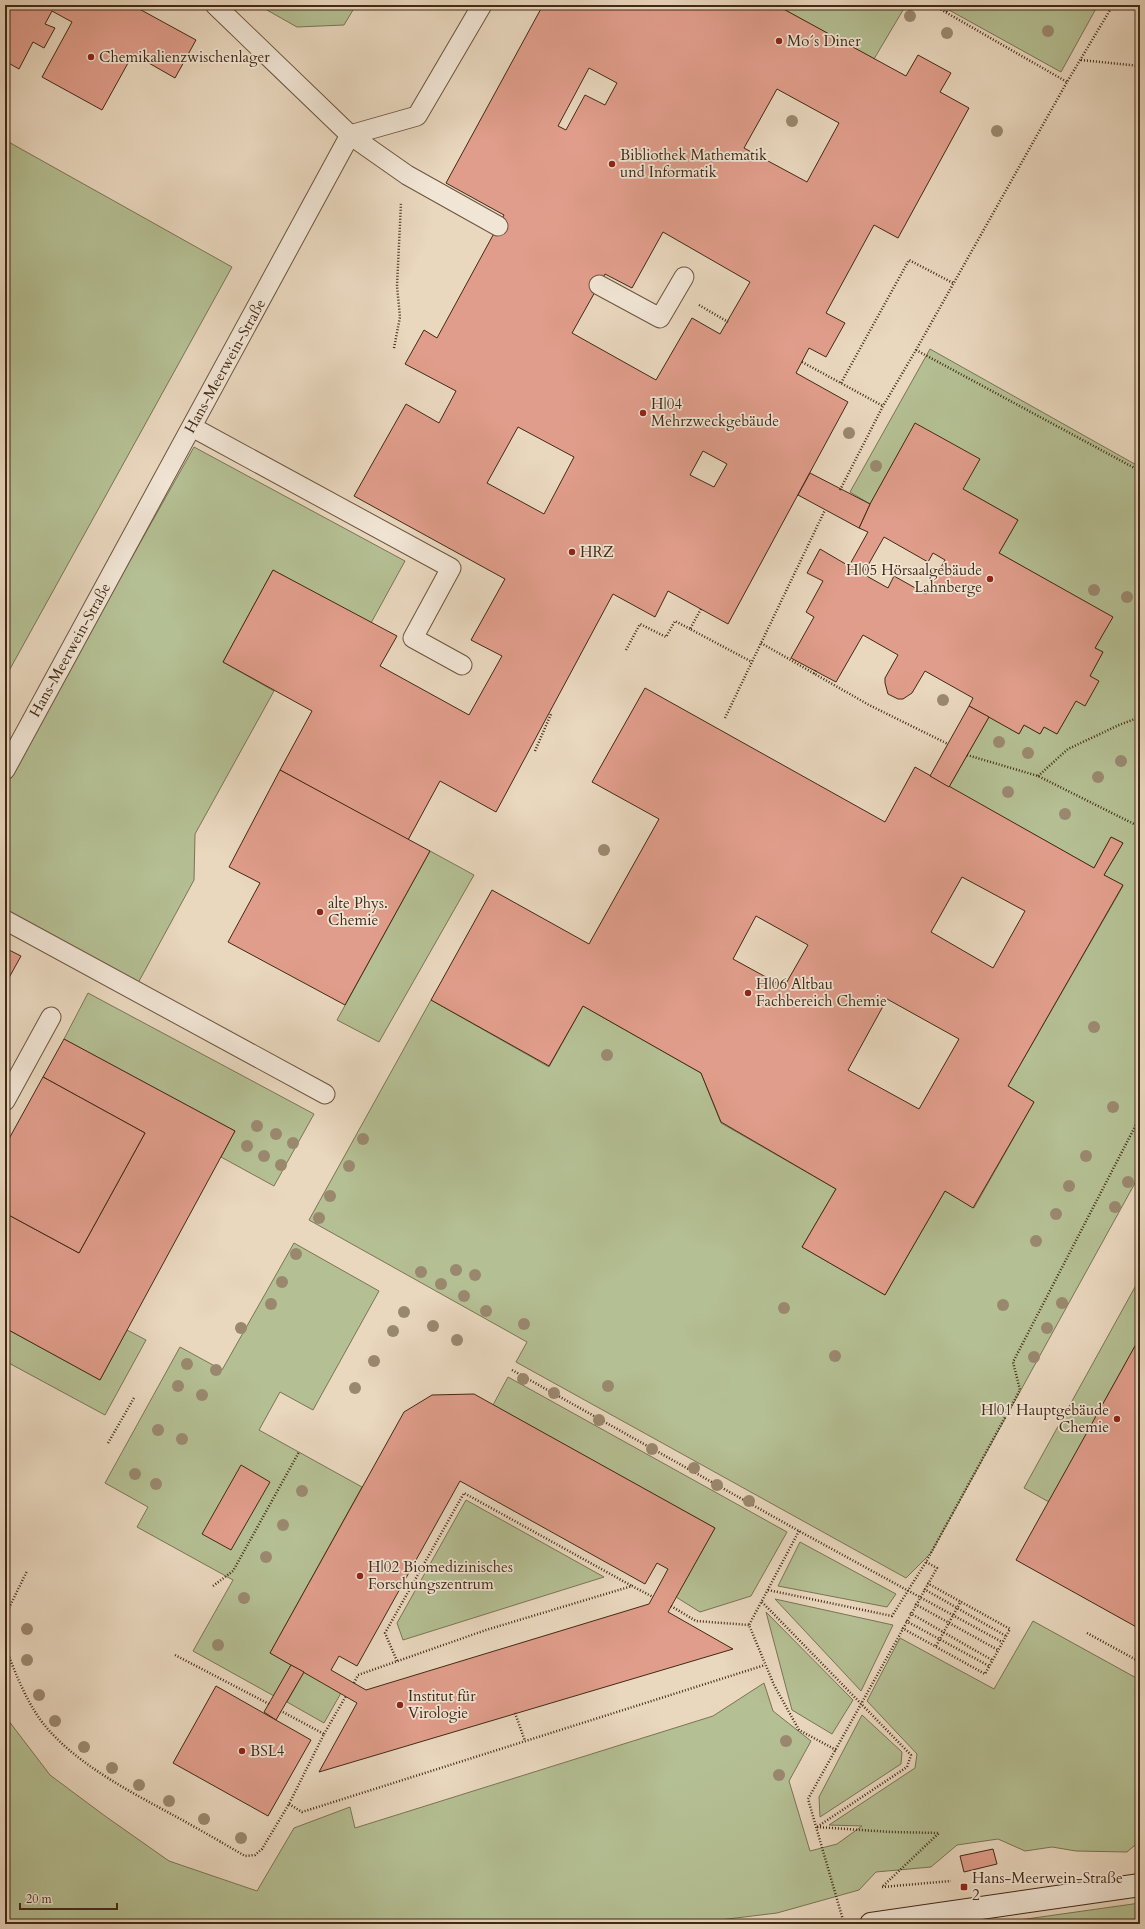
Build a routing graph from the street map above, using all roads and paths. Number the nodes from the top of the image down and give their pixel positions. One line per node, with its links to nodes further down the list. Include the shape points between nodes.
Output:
1 (215, 5): 10 (lane)
2 (482, 5): 10 (lane, via 417,116)
3 (933, 5): 6 (path)
4 (945, 5): 6 (path)
5 (1113, 5): 7 (path)
6 (947, 12): 9 (path)
7 (1081, 60): 8 (path); 9 (path)
8 (1140, 66)
9 (1067, 82): 13 (path)
10 (350, 135): 11 (lane); 22 (lane, Hans-Meerwein-Straße)
11 (407, 175): 12 (lane); 17 (path, via 400,223 400,318)
12 (498, 226)
13 (952, 283): 18 (path); 20 (path, via 909,260)
14 (599, 285): 15 (lane, via 660,318)
15 (680, 285): 16 (path)
16 (728, 322)
17 (394, 348)
18 (916, 350): 21 (path); 23 (path)
19 (802, 362): 20 (path)
20 (841, 384): 21 (path)
21 (883, 406): 24 (path)
22 (192, 427): 31 (lane, via 451,568 413,638); 40 (lane, Hans-Meerwein-Straße)
23 (1140, 471)
24 (840, 490)
25 (825, 510): 28 (path)
26 (701, 609): 27 (path)
27 (690, 629): 29 (path, via 675,621 666,637 640,624); 30 (path)
28 (761, 643): 30 (path); 33 (path)
29 (626, 650)
30 (752, 662): 36 (path)
31 (462, 665)
32 (816, 670): 33 (path)
33 (814, 674): 37 (path)
34 (552, 714): 38 (path)
35 (1140, 717): 41 (path, via 1068,749)
36 (725, 718)
37 (948, 744)
38 (535, 751)
39 (967, 755): 41 (path)
40 (5, 770)
41 (1038, 776): 42 (path)
42 (1140, 827)
43 (5, 920): 45 (lane)
44 (51, 1017): 46 (lane)
45 (325, 1094)
46 (5, 1101)
47 (1140, 1117): 53 (path, via 1013,1362 1020,1390)
48 (512, 1370): 52 (path)
49 (134, 1398): 50 (path)
50 (108, 1443)
51 (299, 1452): 56 (path, via 234,1571)
52 (799, 1531): 59 (path); 60 (path)
53 (926, 1562): 55 (path, via 937,1568); 60 (path)
54 (27, 1571): 70 (path)
55 (927, 1583): 58 (path); 64 (path)
56 (213, 1586)
57 (632, 1586): 61 (path); 85 (path, via 486,1630); 85 (path, via 464,1493 385,1633)
58 (924, 1589): 62 (path); 67 (path)
59 (768, 1590): 60 (path, via 892,1616); 63 (path)
60 (909, 1591): 62 (path)
61 (653, 1596)
62 (919, 1596): 65 (path); 69 (path)
63 (762, 1602): 73 (path); 91 (path)
64 (961, 1602): 67 (path); 77 (path, via 1010,1629)
65 (915, 1604): 68 (path); 72 (path)
66 (671, 1606): 73 (path, via 696,1621)
67 (957, 1609): 69 (path); 77 (path)
68 (910, 1614): 71 (path); 76 (path)
69 (954, 1615): 72 (path); 79 (path)
70 (5, 1616)
71 (906, 1621): 74 (path); 78 (path)
72 (949, 1623): 76 (path); 82 (path)
73 (749, 1625): 87 (path)
74 (902, 1628): 81 (path); 91 (path)
75 (1087, 1632): 86 (path)
76 (944, 1633): 78 (path); 84 (path)
77 (1006, 1636): 79 (path)
78 (940, 1639): 81 (path); 88 (path)
79 (1002, 1642): 82 (path)
80 (5, 1646): 98 (path, via 28,1700 43,1722 68,1748 128,1790 245,1856 255,1855 262,1849)
81 (936, 1646): 88 (path, via 985,1674)
82 (998, 1650): 84 (path)
83 (175, 1655): 92 (path)
84 (992, 1660): 88 (path)
85 (397, 1661): 89 (path, via 358,1675)
86 (1140, 1662)
87 (764, 1665): 96 (path); 97 (path, via 799,1730)
88 (989, 1666)
89 (354, 1683)
90 (346, 1696): 95 (path)
91 (862, 1703): 97 (path); 99 (path, via 911,1754 907,1767)
92 (269, 1704)
93 (281, 1711): 95 (path)
94 (516, 1714): 96 (path)
95 (324, 1734): 98 (path)
96 (525, 1741): 98 (path, via 302,1812)
97 (836, 1750): 99 (path, via 808,1799)
98 (289, 1804)
99 (817, 1827): 100 (path, via 939,1833 882,1887); 102 (path)
100 (951, 1881)
101 (1140, 1885): 103 (main road)
102 (844, 1924)
103 (871, 1924)

